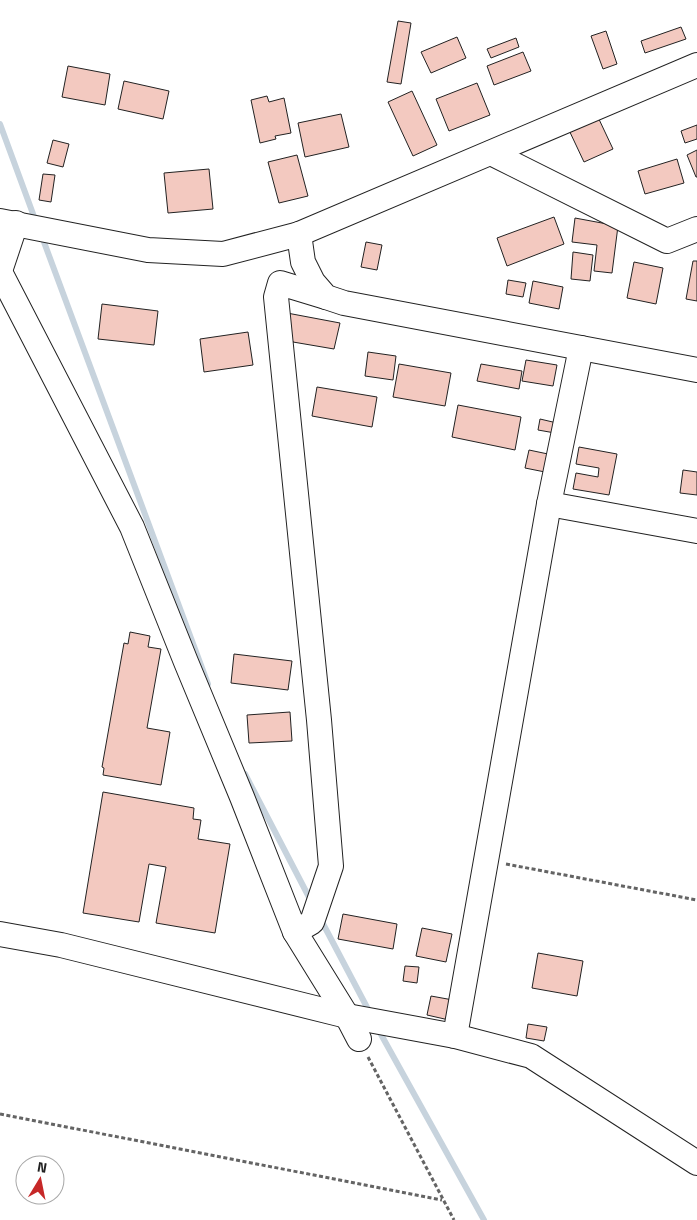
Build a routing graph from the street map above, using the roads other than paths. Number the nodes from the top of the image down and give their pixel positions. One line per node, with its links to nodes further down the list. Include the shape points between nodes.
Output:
1 (697, 65): 2 (street)
2 (491, 153): 4 (street, via 667,241); 5 (street)
3 (8, 222): 5 (street, via 148,250 223,254); 6 (street)
4 (697, 229)
5 (299, 234): 7 (street, via 303,262 312,282)
6 (0, 271): 12 (street, via 132,527)
7 (326, 297): 8 (street); 12 (street, via 280,283 276,296 331,866 312,922)
8 (581, 348): 9 (street); 10 (street)
9 (697, 370)
10 (549, 504): 11 (street); 15 (street)
11 (697, 531)
12 (295, 932): 14 (street)
13 (0, 934): 14 (street, via 61,945)
14 (347, 1016): 15 (street); 16 (street)
15 (455, 1036): 17 (street, via 531,1056)
16 (359, 1039)
17 (697, 1163)

